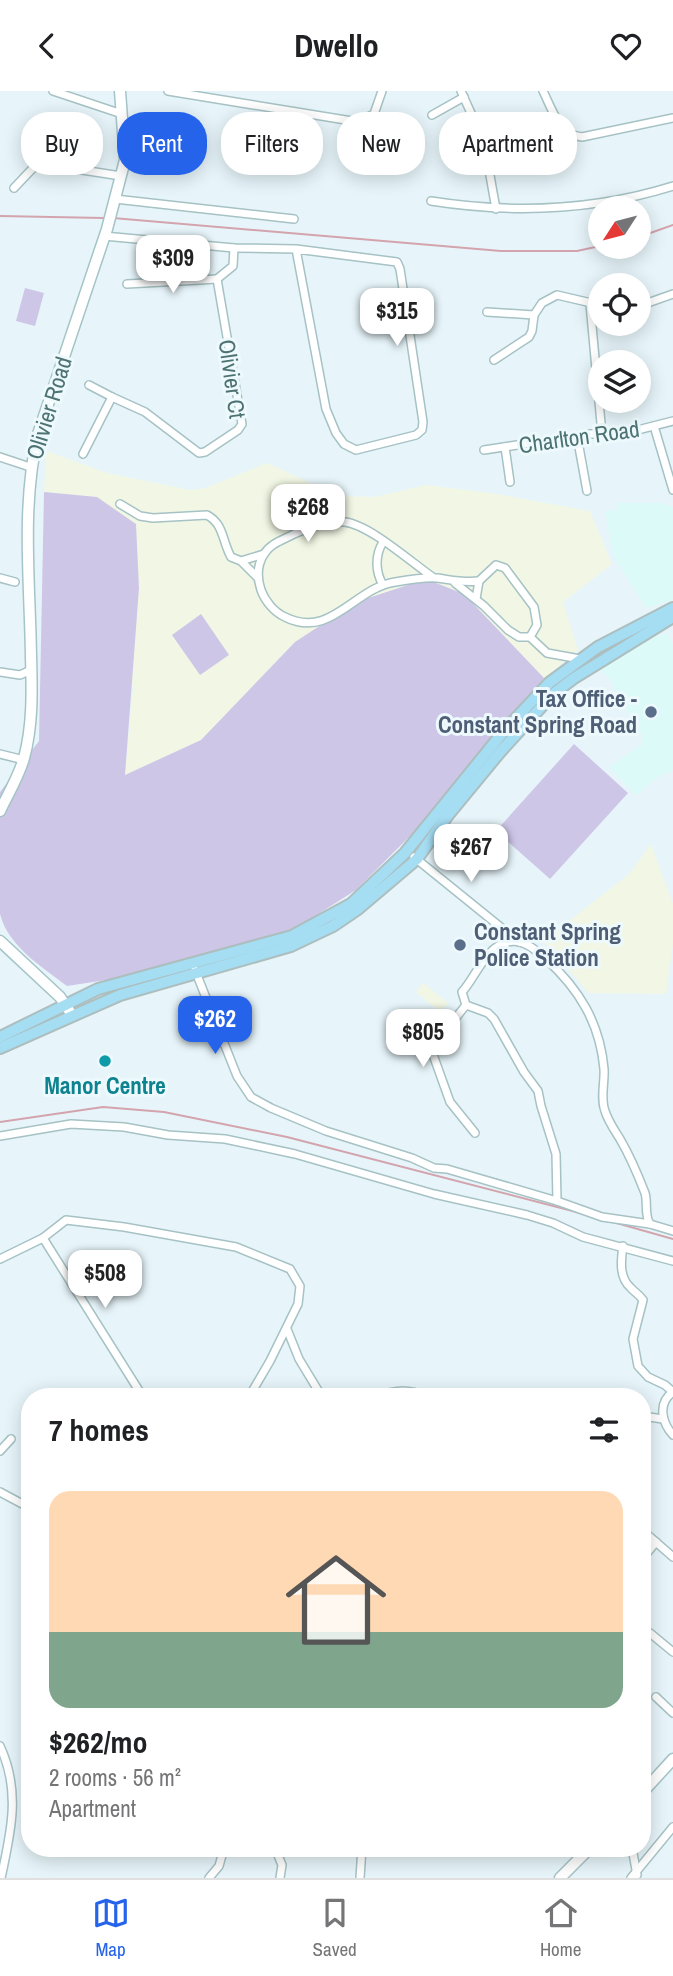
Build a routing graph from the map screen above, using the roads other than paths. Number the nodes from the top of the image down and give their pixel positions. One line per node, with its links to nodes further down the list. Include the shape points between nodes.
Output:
1 (53, 91): 8 (street)
2 (120, 91): 7 (main road, Olivier Road)
3 (168, 91): 4 (street, via 358,122 374,114)
4 (382, 91)
5 (543, 91): 10 (street, via 562,128 575,137)
6 (462, 94): 9 (street); 16 (street, via 484,142)
7 (121, 112)
8 (117, 113)
9 (432, 115)
10 (673, 118)
11 (121, 176): 13 (street, via 43,164); 15 (main road, Olivier Road)
12 (673, 186): 16 (street, via 590,206)
13 (14, 188)
14 (431, 201): 16 (street)
15 (114, 203): 17 (street); 18 (main road, Olivier Road)
16 (496, 209)
17 (295, 219)
18 (106, 233): 19 (street); 40 (main road, Olivier Road)
19 (234, 248): 20 (street); 21 (street, via 233,266)
20 (296, 249): 20 (street, via 397,262 423,422 416,435 356,450 336,433 319,381)
21 (217, 279): 22 (street); 31 (street, Olivier Ct, via 242,424 238,430 199,453 145,412)
22 (127, 283)
23 (673, 294): 24 (street)
24 (651, 302)
25 (588, 303): 27 (street, via 557,295 542,303)
26 (487, 312): 27 (street)
27 (534, 315): 29 (street, via 529,337)
28 (593, 336): 34 (street)
29 (494, 360)
30 (89, 385): 31 (street)
31 (112, 397): 38 (street)
32 (673, 421): 33 (street, Charlton Road)
33 (654, 426): 34 (street, Charlton Road); 42 (street)
34 (602, 434): 35 (street, Charlton Road)
35 (577, 436): 36 (street, Charlton Road); 43 (street)
36 (505, 447): 37 (street, Charlton Road); 41 (street)
37 (484, 450)
38 (83, 454)
39 (0, 457): 40 (street)
40 (30, 467): 60 (main road, Olivier Road)
41 (510, 482)
42 (673, 490)
43 (587, 491)
44 (120, 503): 47 (street, via 153,518 207,515 220,527 231,557)
45 (383, 541): 46 (street, via 362,527 326,522 272,544); 50 (street); 54 (street, via 377,554)
46 (264, 554): 47 (street); 49 (street)
47 (241, 561): 49 (street)
48 (0, 578): 52 (street)
49 (258, 578): 54 (street, via 262,594 276,613 296,623 318,623)
50 (434, 578): 53 (street); 54 (street)
51 (479, 581): 53 (street); 55 (street); 58 (street, via 496,565 505,568 534,607 537,625)
52 (15, 582)
53 (454, 582): 55 (street)
54 (383, 585)
55 (476, 599): 58 (street, via 508,630)
56 (673, 608): 59 (main road)
57 (673, 617): 66 (main road, via 553,694 448,815)
58 (530, 637): 59 (street, via 547,653)
59 (580, 659): 65 (main road, via 549,683 504,731)
60 (31, 670): 61 (street, via 20,675); 63 (main road, Olivier Road)
61 (0, 672)
62 (0, 754): 63 (street)
63 (24, 760): 64 (main road, Olivier Road)
64 (0, 811)
65 (405, 853): 66 (street); 69 (main road, via 351,904 292,936)
66 (417, 859): 68 (street); 69 (main road, via 333,926 291,946)
67 (0, 941): 70 (main road)
68 (519, 942): 71 (street, via 508,942 494,951 462,992); 78 (street, via 537,950 566,977 593,1019 604,1069 605,1112 646,1196)
69 (195, 969): 70 (main road, via 152,973); 72 (main road); 77 (street, via 237,1076 251,1097 310,1125 434,1168)
70 (65, 1003): 72 (main road); 73 (main road)
71 (466, 1005): 75 (street, via 431,1049 450,1102); 77 (street, via 494,1019 538,1091 556,1154)
72 (72, 1015): 74 (main road)
73 (0, 1037)
74 (0, 1048)
75 (475, 1133)
76 (0, 1136): 81 (street, via 71,1124 225,1139 527,1215)
77 (557, 1201): 78 (street, via 602,1217)
78 (650, 1224): 79 (street)
79 (673, 1231)
80 (43, 1238): 82 (street); 84 (street, via 65,1220 236,1247 290,1269 297,1278 298,1304); 86 (street)
81 (623, 1247): 83 (street); 89 (street, via 624,1277 643,1300 633,1339 638,1366)
82 (0, 1259)
83 (673, 1261)
84 (287, 1329): 87 (street); 88 (street)
85 (673, 1385): 89 (street)
86 (137, 1388)
87 (254, 1388)
88 (317, 1388)
89 (673, 1392): 91 (street, via 664,1402)
90 (651, 1417): 91 (street)
91 (663, 1419): 92 (street)
92 (673, 1435)
93 (11, 1439): 94 (street)
94 (0, 1451)
95 (0, 1492): 96 (street)
96 (21, 1503)
97 (651, 1538): 98 (street)
98 (656, 1542): 99 (street); 100 (street)
99 (651, 1548)
100 (673, 1557)
101 (651, 1634): 102 (street)
102 (673, 1652)
103 (656, 1697): 104 (street)
104 (673, 1713)
105 (0, 1747): 117 (street, via 13,1785)
106 (673, 1759): 107 (main road)
107 (651, 1783)
108 (673, 1827): 109 (street)
109 (651, 1855)
110 (222, 1857): 118 (street)
111 (280, 1857): 119 (street)
112 (361, 1857): 120 (street)
113 (581, 1857): 121 (main road)
114 (633, 1857): 116 (street)
115 (650, 1857): 116 (street)
116 (635, 1876)
117 (1, 1878)
118 (209, 1878)
119 (280, 1878)
120 (360, 1878)
121 (560, 1878)

